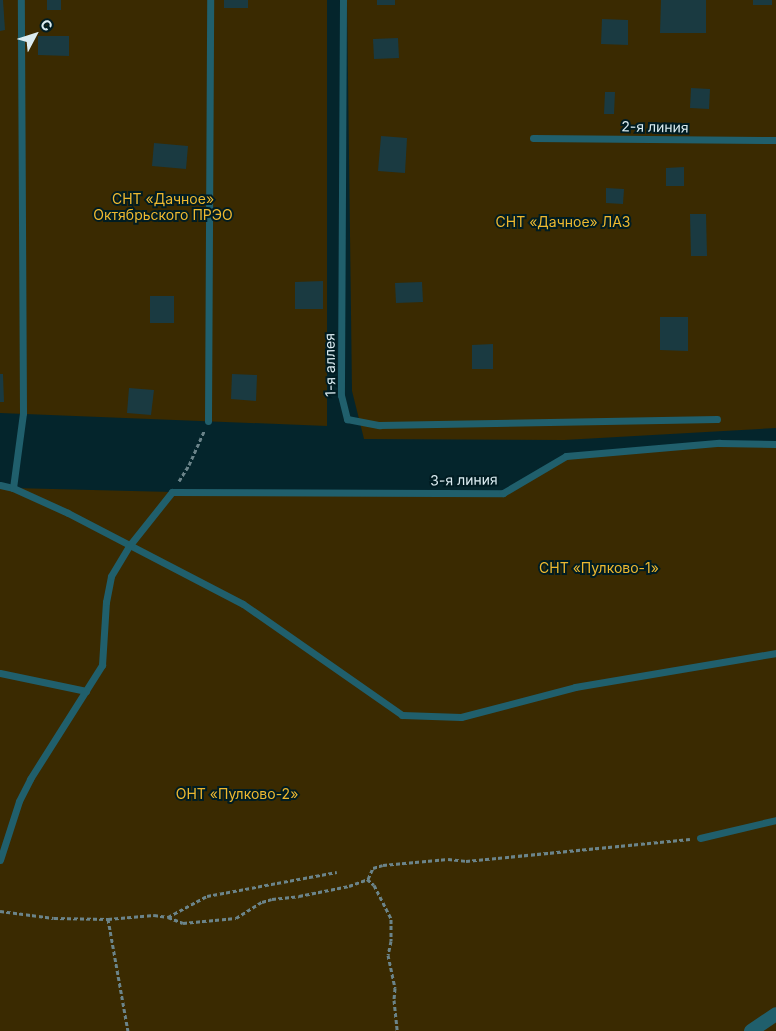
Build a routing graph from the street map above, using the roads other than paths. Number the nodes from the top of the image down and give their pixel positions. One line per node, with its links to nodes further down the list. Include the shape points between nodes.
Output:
1 (21, 0): 10 (lane, via 23,413)
2 (210, 0): 7 (lane)
3 (343, 0): 6 (lane, 1-я аллея, via 341,395 347,418 379,425)
4 (533, 138): 5 (lane, 2-я линия)
5 (776, 140)
6 (717, 419)
7 (208, 421)
8 (776, 444): 11 (lane, 3-я линия, via 719,443 566,456 503,493 172,492)
9 (0, 485): 10 (lane)
10 (13, 488): 11 (lane)
11 (129, 546): 12 (lane, via 243,604 402,715 461,717 575,687); 14 (lane, via 111,576 102,664)
12 (776, 653)
13 (0, 674): 14 (lane)
14 (86, 691): 17 (lane, via 30,779 19,801)
15 (776, 820): 16 (lane)
16 (700, 838)
17 (0, 860)
18 (776, 1014): 19 (street)
19 (751, 1031)

